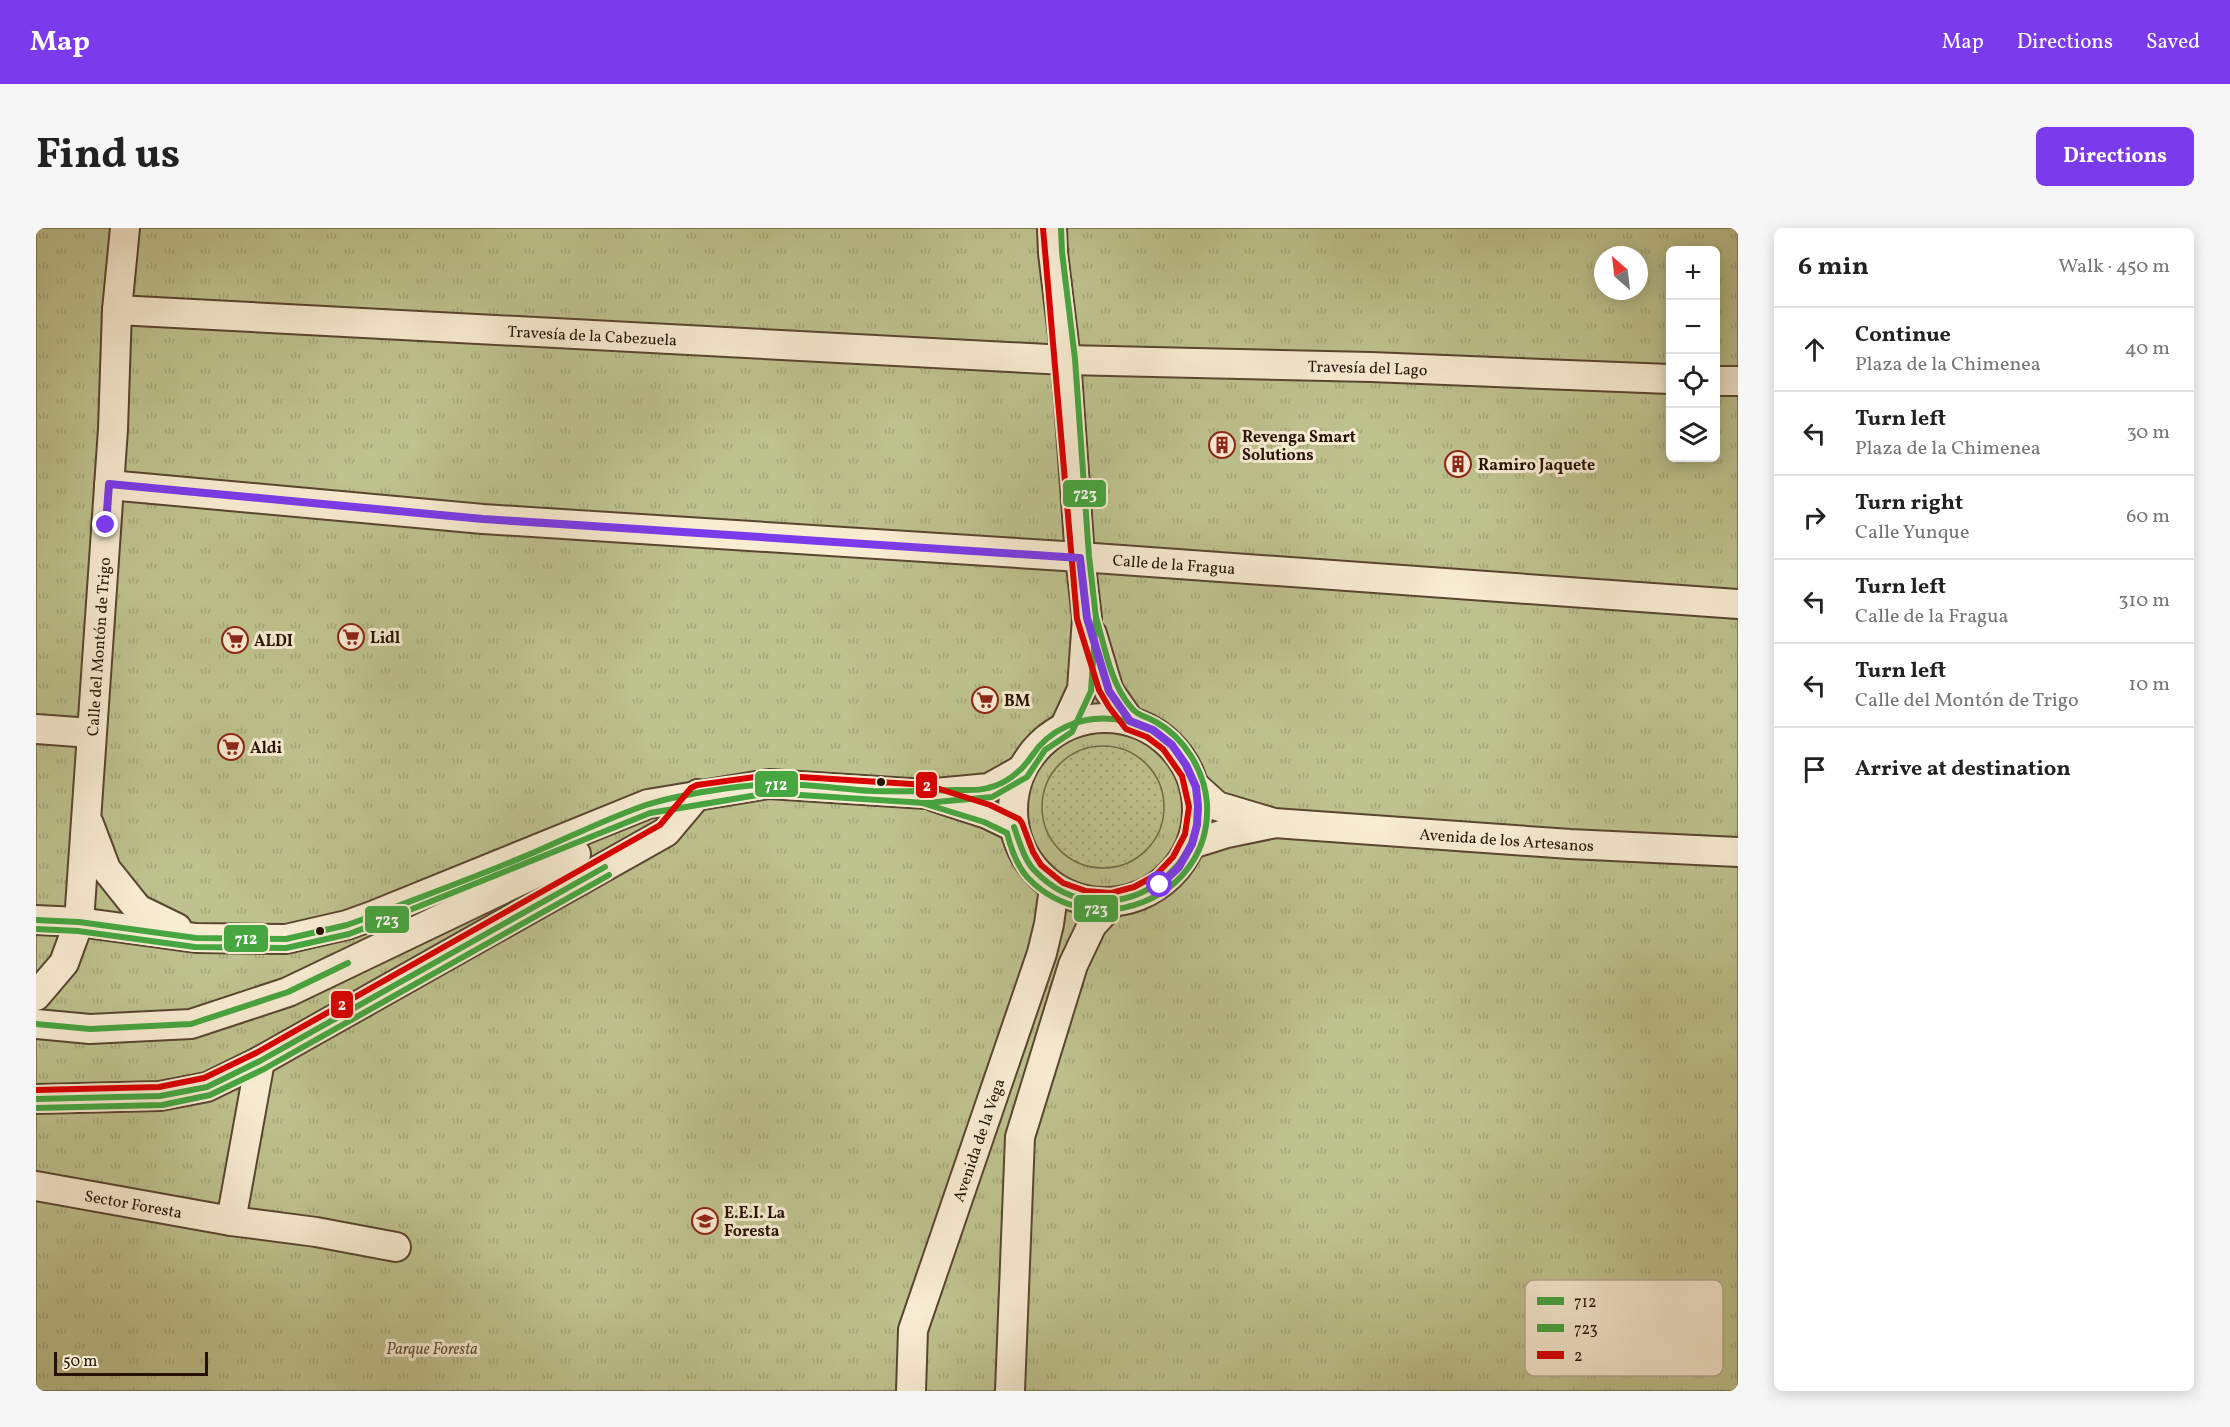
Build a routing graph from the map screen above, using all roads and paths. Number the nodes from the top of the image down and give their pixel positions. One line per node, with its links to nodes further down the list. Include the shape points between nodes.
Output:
1 (125, 228): 3 (street, Calle del Montón de Trigo)
2 (1052, 228): 4 (street)
3 (117, 310): 4 (street, Travesía de la Cabezuela); 8 (street, Calle del Montón de Trigo)
4 (1066, 360): 5 (street, Travesía del Lago); 9 (street)
5 (1666, 379)
6 (1720, 381): 7 (street)
7 (1738, 381)
8 (109, 484): 9 (street, Calle de la Fragua, via 495,520); 15 (street, Calle del Montón de Trigo)
9 (1080, 558): 10 (street, Calle de la Fragua); 11 (street)
10 (1738, 604)
11 (1087, 618): 12 (street, via 1109,691); 13 (street, via 1082,689)
12 (1130, 721): 13 (street, via 1108,717); 17 (street, via 1153,730 1172,745)
13 (1065, 726): 16 (street, via 1039,744)
14 (36, 729): 15 (street)
15 (91, 733): 20 (street, Calle del Montón de Trigo)
16 (1021, 770): 19 (street, via 988,788); 22 (street, via 1013,798)
17 (1196, 787): 21 (street, Avenida de los Artesanos, via 1217,806); 23 (street, via 1197,825)
18 (698, 794): 19 (street, via 769,784); 29 (street, via 648,804 347,925 286,939); 31 (street, via 288,992 192,1024 90,1029); 32 (street, via 666,832)
19 (925, 794): 22 (street)
20 (86, 816): 28 (street, Calle del Montón de Trigo); 29 (street, via 106,868 138,909)
21 (1274, 823): 23 (street, Avenida de los Artesanos); 24 (street, Avenida de los Artesanos)
22 (1014, 827): 25 (street, via 1021,850 1035,871)
23 (1192, 844): 26 (street, via 1179,867 1160,885 1137,897)
24 (1738, 852)
25 (1054, 888): 26 (street, via 1072,897); 37 (street, Avenida de la Vega, via 1042,953 913,1330)
26 (1112, 903): 38 (street, via 1092,925 1073,965 1020,1137)
27 (36, 920): 28 (street)
28 (79, 922): 29 (street); 30 (street, Calle del Montón de Trigo, via 64,963)
29 (196, 938)
30 (36, 996)
31 (36, 1024)
32 (260, 1060): 33 (street, via 207,1087 160,1096); 35 (street)
33 (36, 1099)
34 (36, 1186): 35 (street, Sector Foresta)
35 (231, 1221): 36 (street, Sector Foresta)
36 (396, 1247)
37 (911, 1391)
38 (1010, 1391)

